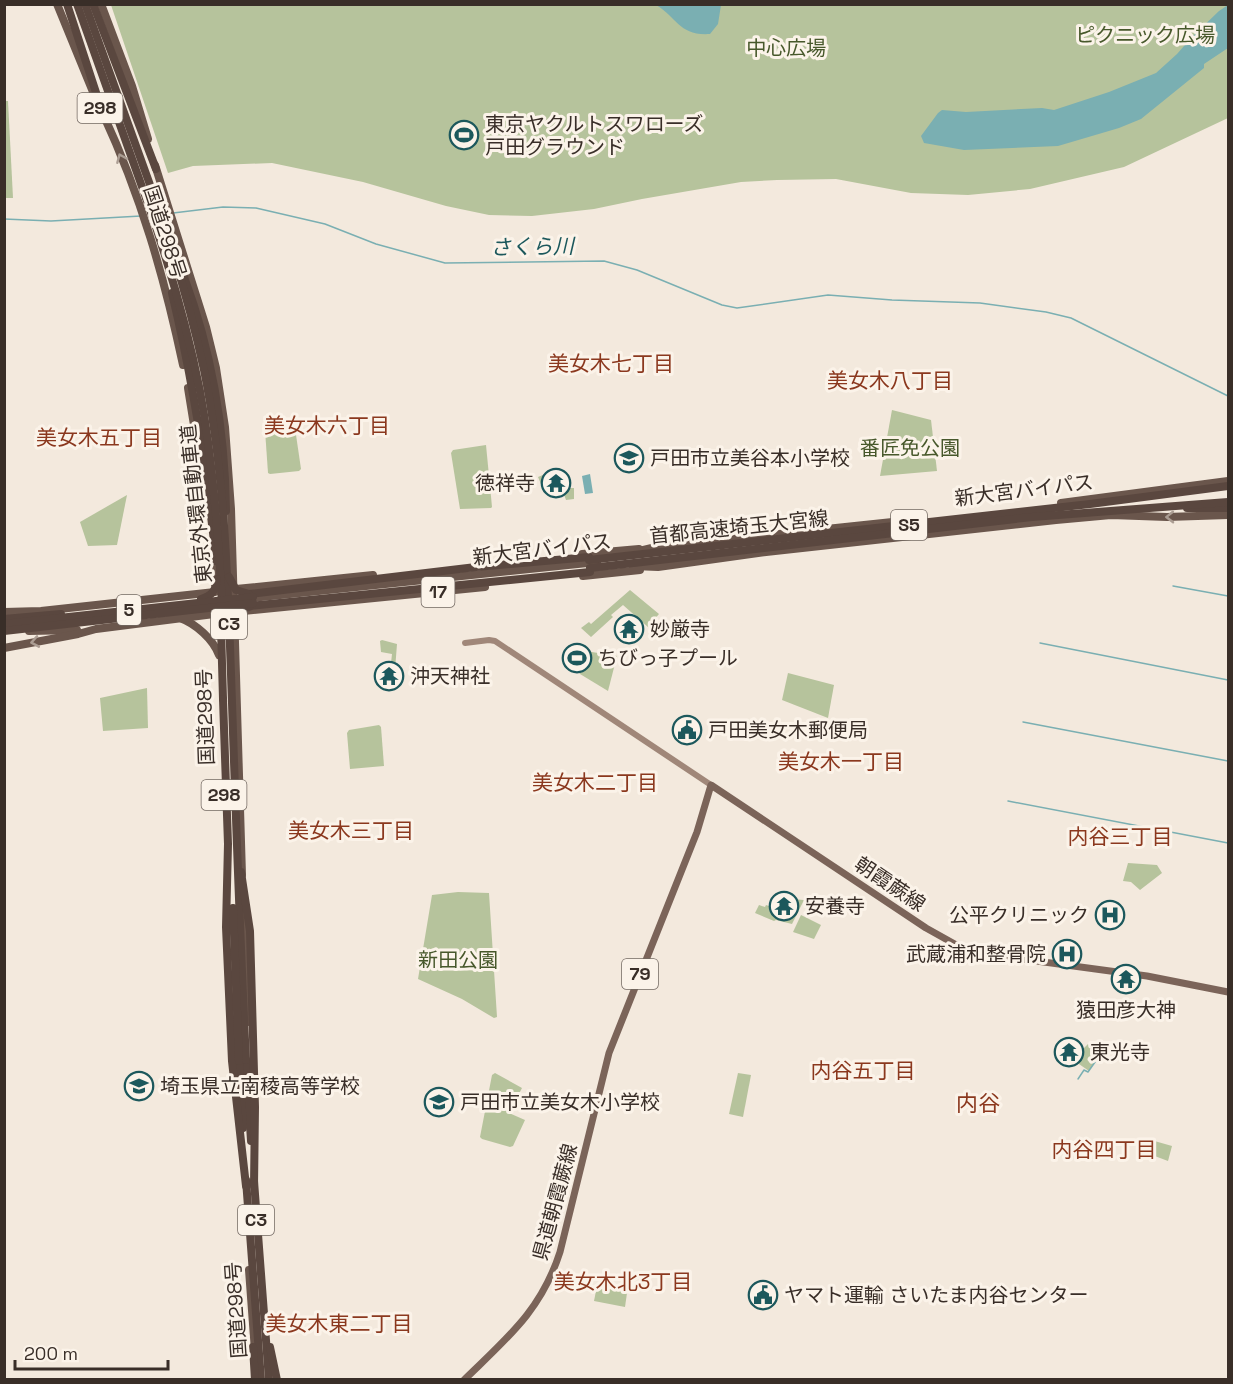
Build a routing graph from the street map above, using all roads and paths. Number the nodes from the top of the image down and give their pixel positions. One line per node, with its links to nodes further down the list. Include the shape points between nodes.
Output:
1 (57, 4): 7 (highway, 国道298号 / 298)
2 (67, 4): 7 (highway)
3 (77, 4): 9 (highway, 東京外環自動車道 / C3, bridge)
4 (85, 4): 10 (highway, 東京外環自動車道 / C3, bridge)
5 (93, 4): 8 (highway)
6 (101, 4): 8 (highway, 国道298号 / 298, via 132,86)
7 (105, 120): 23 (highway, 国道298号 / 298, one-way to 7, via 202,472 168,295 144,214)
8 (156, 169): 22 (highway, 国道298号 / 298, via 206,327 221,398 230,480)
9 (162, 243): 21 (highway, bridge, via 193,393); 40 (highway, 東京外環自動車道 / C3, bridge, via 200,391 216,510 234,935)
10 (175, 257): 20 (highway, bridge, via 199,321 215,389 225,468); 40 (highway, 東京外環自動車道 / C3, bridge, via 204,370 221,489)
11 (1228, 481): 17 (highway, 新大宮バイパス / 17)
12 (1228, 486): 18 (highway, 首都高速埼玉大宮線 / S5, bridge)
13 (1228, 502): 14 (highway, 首都高速埼玉大宮線 / S5, bridge)
14 (1161, 507): 15 (highway, bridge); 18 (highway, 首都高速埼玉大宮線 / S5, bridge)
15 (1228, 508)
16 (1228, 515): 19 (highway, 新大宮バイパス / 17, one-way to 19, via 1089,517)
17 (656, 547): 22 (highway, 17); 24 (highway, 新大宮バイパス / 17, via 598,562)
18 (706, 551): 24 (highway, 首都高速埼玉大宮線 / S5, bridge, via 590,568)
19 (658, 567): 24 (highway, 新大宮バイパス / 17, via 598,564); 25 (highway, 17)
20 (229, 577): 24 (highway, bridge, via 236,590); 25 (highway, bridge)
21 (217, 579): 25 (highway, bridge); 26 (highway, bridge, via 216,587)
22 (233, 590): 23 (highway, 17); 25 (highway, 国道298号 / 298)
23 (216, 592): 27 (highway, 17); 29 (highway, 国道298号 / 298)
24 (251, 600): 25 (highway, bridge); 25 (highway, bridge); 31 (highway, 5, bridge); 33 (highway, bridge, via 236,614)
25 (227, 604): 26 (highway, bridge); 26 (highway, bridge); 29 (highway, 17); 32 (highway, bridge); 33 (highway, bridge); 42 (highway, 国道298号 / 298, via 255,1167)
26 (198, 605): 31 (highway, bridge); 31 (highway, bridge, via 60,629); 32 (highway, bridge, via 216,615)
27 (41, 611): 28 (highway, 17); 31 (highway)
28 (4, 612)
29 (217, 614): 30 (highway, 17); 37 (highway, 国道298号 / 298)
30 (178, 618): 34 (highway, 17); 37 (highway, via 191,623 213,642)
31 (4, 627): 34 (highway, 17, via 50,632)
32 (221, 628): 40 (highway, bridge, via 232,1060)
33 (232, 628): 40 (highway, bridge, via 239,847 250,931 255,1107)
34 (96, 629): 36 (highway, 17, one-way to 36)
35 (465, 643): 38 (main road, via 495,641)
36 (4, 648)
37 (219, 655): 41 (highway, 国道298号 / 298)
38 (711, 785): 39 (main road, 朝霞蕨線, via 960,947 992,956 1147,976); 45 (main road, 県道朝霞蕨線 / 79, via 704,813 609,1053 553,1275 528,1316)
39 (1228, 992)
40 (250, 1186): 43 (highway, 東京外環自動車道 / C3); 44 (highway, 東京外環自動車道 / C3)
41 (251, 1313): 43 (highway)
42 (270, 1343): 44 (highway)
43 (258, 1380)
44 (273, 1380)
45 (464, 1380)

